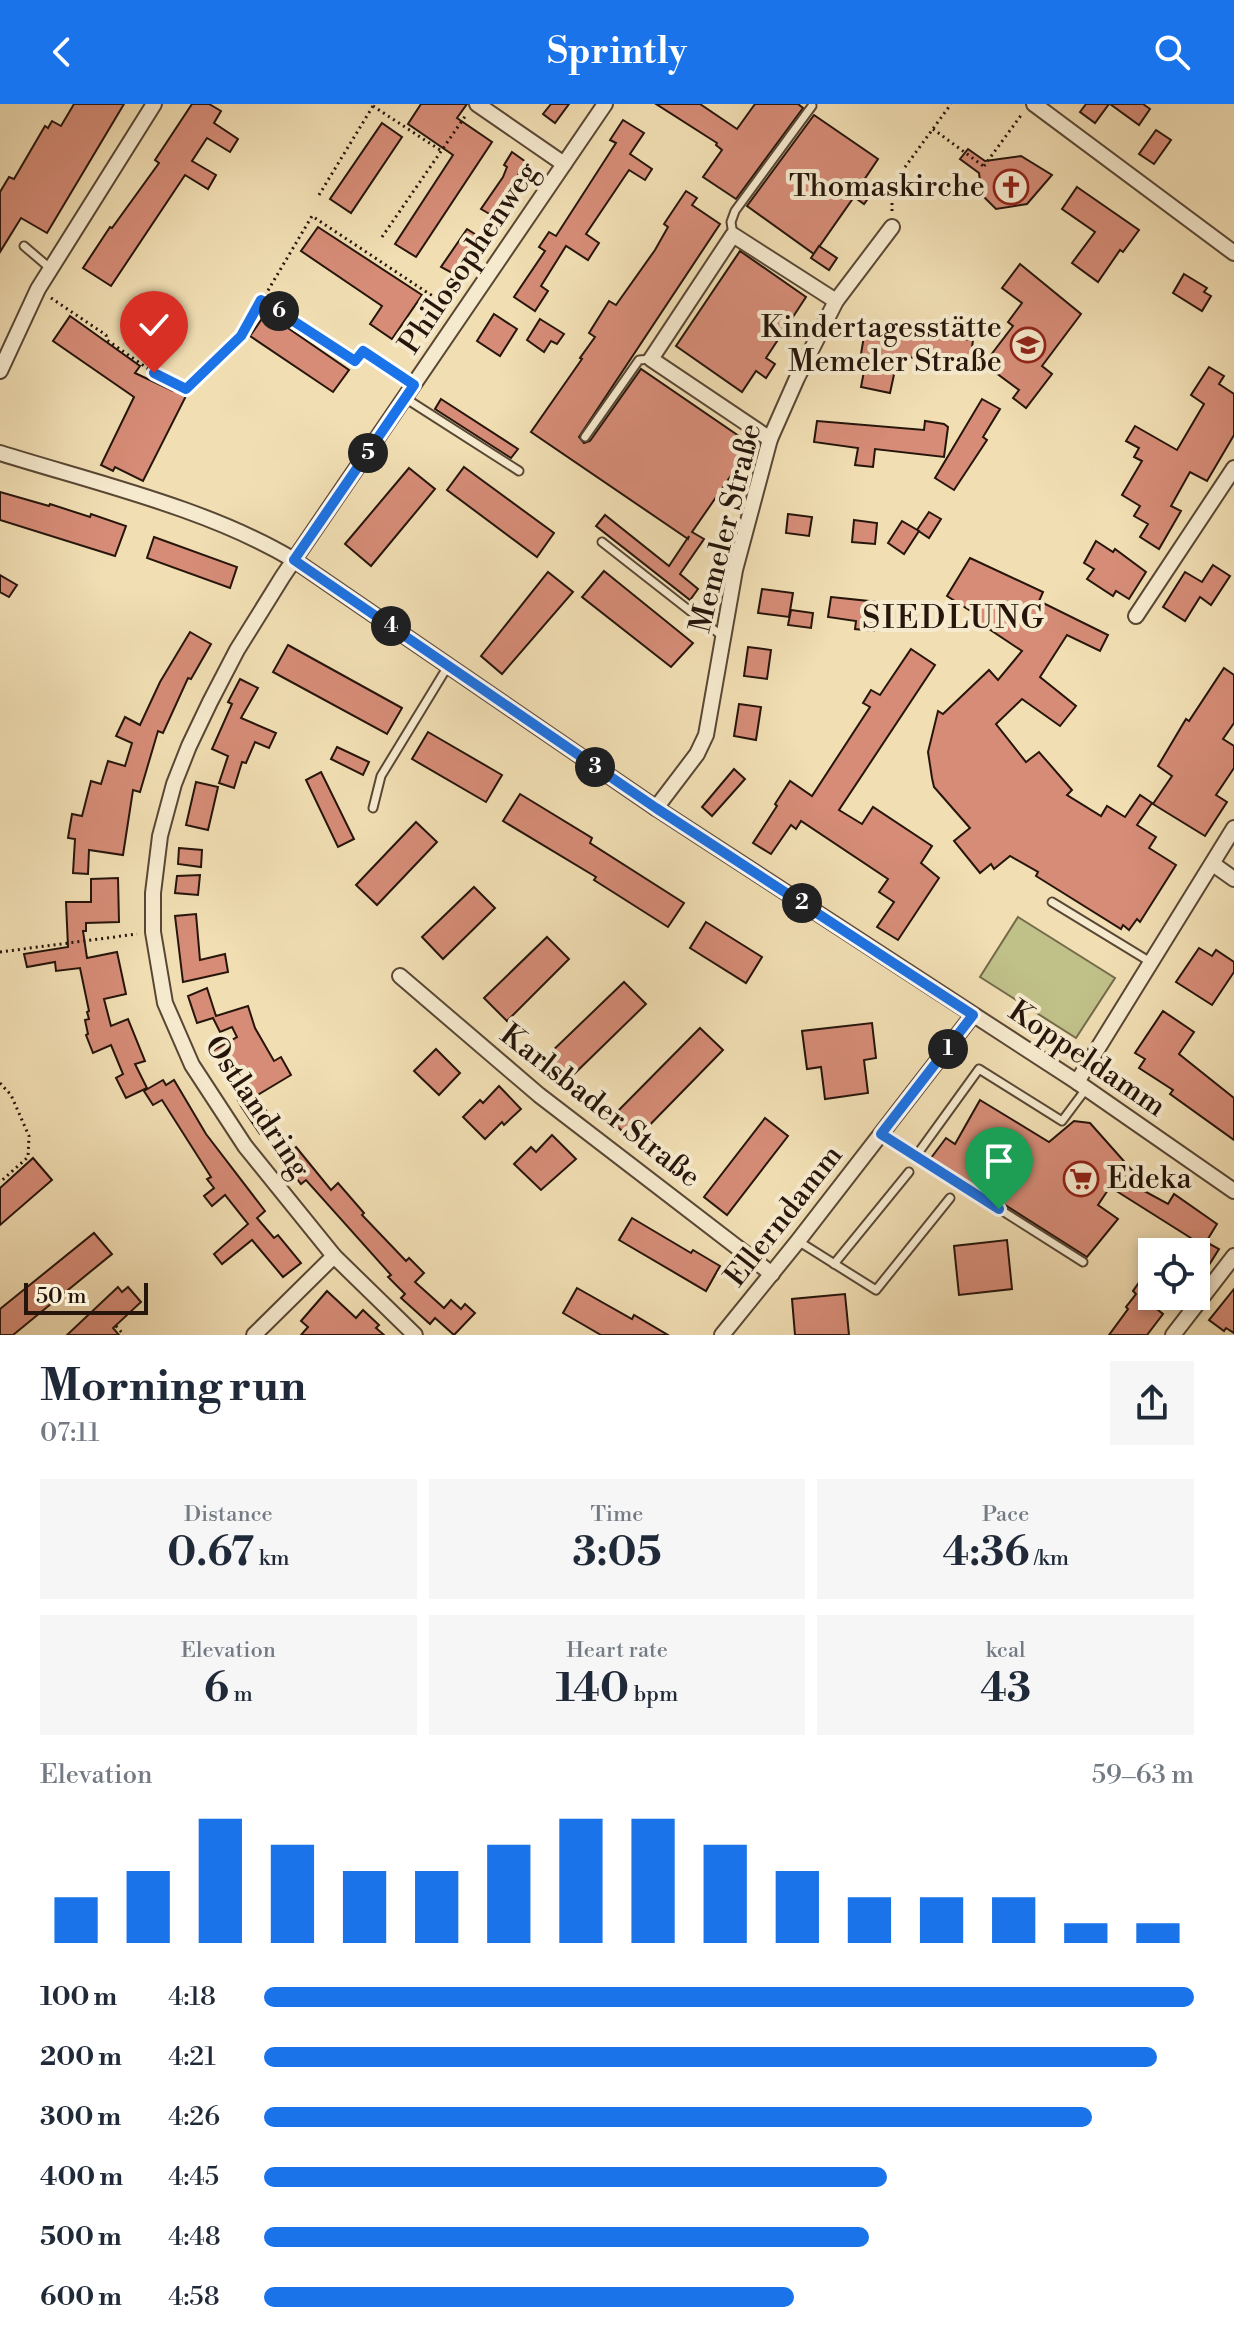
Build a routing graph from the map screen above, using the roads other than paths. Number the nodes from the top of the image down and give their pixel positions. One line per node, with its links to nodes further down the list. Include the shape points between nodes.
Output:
1 (154, 104): 12 (street)
2 (475, 104): 7 (street)
3 (605, 104): 7 (street, Philosophenweg)
4 (1032, 104): 6 (street)
5 (812, 106): 9 (lane, via 735,211)
6 (1053, 110): 11 (street)
7 (564, 164): 16 (street, Philosophenweg)
8 (892, 227): 13 (street, Memeler Straße)
9 (733, 235): 13 (street); 14 (street)
10 (24, 246): 12 (lane)
11 (1234, 253)
12 (51, 269): 15 (street)
13 (836, 301): 18 (street, Memeler Straße)
14 (651, 359): 17 (lane, via 639,360); 18 (street)
15 (0, 371)
16 (405, 398): 21 (lane); 23 (street, Philosophenweg)
17 (585, 437)
18 (770, 439): 25 (street, Memeler Straße)
19 (0, 453): 23 (street, Koppeldamm, via 137,495 264,542)
20 (1234, 468): 24 (street)
21 (519, 471)
22 (602, 542): 25 (lane)
23 (294, 560): 26 (street, Koppeldamm); 43 (street, Ostlandring, via 237,650 174,784 160,836 153,932 165,1003 192,1065 245,1146)
24 (1136, 616)
25 (723, 638): 28 (street, Memeler Straße, via 706,735)
26 (448, 666): 27 (lane, via 381,776); 28 (street, Koppeldamm)
27 (373, 808)
28 (656, 808): 35 (street, Koppeldamm)
29 (1234, 828): 30 (street)
30 (1213, 864): 31 (street); 33 (street)
31 (1234, 879)
32 (1052, 902): 33 (lane)
33 (1152, 963): 36 (street)
34 (400, 976): 47 (street, Karlsbader Straße, via 539,1095)
35 (973, 1015): 36 (street, Koppeldamm); 37 (street, Ellerndamm)
36 (1081, 1086): 38 (lane, via 1062,1121 979,1069); 40 (street, Koppeldamm)
37 (881, 1134): 38 (lane); 42 (street, Ellerndamm)
38 (916, 1156): 45 (lane)
39 (909, 1172): 46 (lane)
40 (1234, 1191)
41 (950, 1198): 46 (lane, via 876,1290)
42 (798, 1241): 46 (lane); 47 (street, Ellerndamm)
43 (334, 1256): 48 (street); 49 (street, Ostlandring)
44 (1234, 1256): 51 (street)
45 (1083, 1262)
46 (834, 1264)
47 (772, 1274): 50 (street, Ellerndamm)
48 (254, 1335)
49 (415, 1335)
50 (722, 1335)
51 (1173, 1335)

